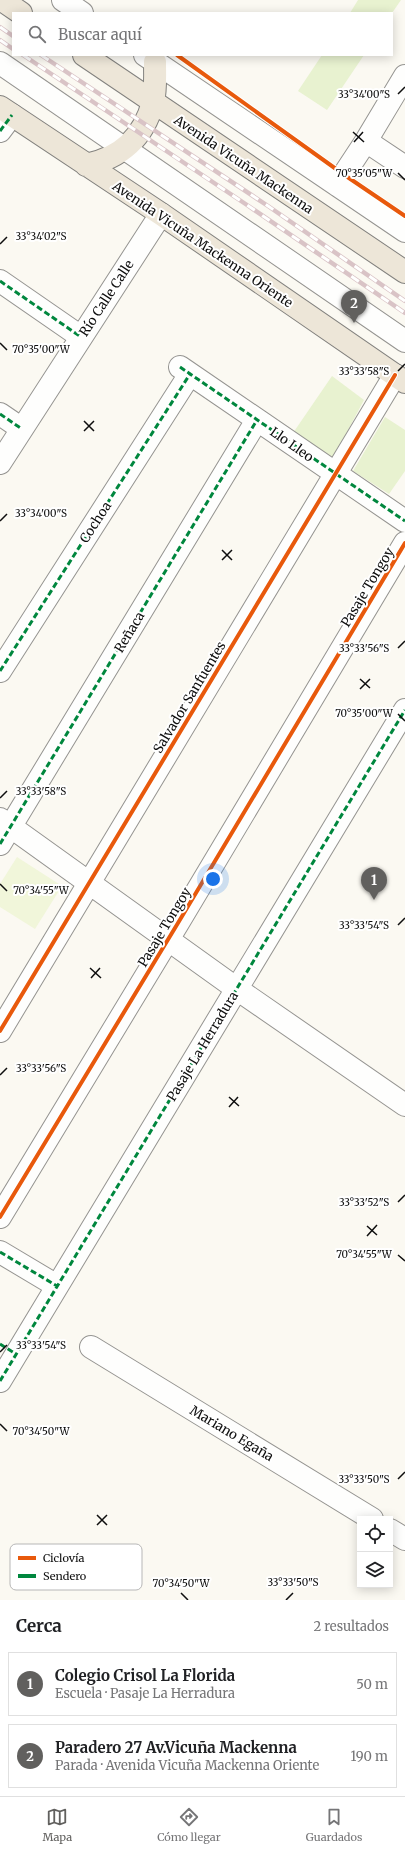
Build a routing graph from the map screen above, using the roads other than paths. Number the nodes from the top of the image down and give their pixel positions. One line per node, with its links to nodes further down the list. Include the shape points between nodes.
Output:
1 (2, 0): 3 (main road)
2 (63, 0): 4 (street)
3 (20, 12)
4 (81, 12)
5 (85, 56): 9 (main road, Avenida Vicuña Mackenna)
6 (150, 58): 9 (main road); 15 (street)
7 (0, 63): 12 (street)
8 (405, 76): 11 (street)
9 (153, 102): 12 (main road, via 137,135); 18 (main road, Avenida Vicuña Mackenna)
10 (4, 118): 13 (main road, Avenida Vicuña Mackenna Oriente)
11 (366, 141): 14 (street); 15 (street)
12 (125, 149): 13 (main road, via 113,157); 21 (street)
13 (86, 165): 16 (main road, Avenida Vicuña Mackenna Oriente)
14 (405, 167)
15 (337, 185): 17 (street)
16 (161, 214): 20 (street, Río Calle Calle); 23 (main road, Avenida Vicuña Mackenna Oriente)
17 (405, 231)
18 (405, 272)
19 (0, 280): 20 (street)
20 (81, 337): 26 (street, Río Calle Calle)
21 (405, 341)
22 (185, 370): 25 (street, Llo Lleo); 31 (street, Cochoa)
23 (400, 378): 28 (street, Salvador Sanfuentes)
24 (0, 414): 26 (street)
25 (257, 420): 28 (street, Llo Lleo); 33 (street, Reñaca)
26 (22, 429): 27 (street, Río Calle Calle)
27 (0, 463)
28 (335, 474): 29 (street, Llo Lleo); 34 (street, Salvador Sanfuentes)
29 (405, 521)
30 (405, 543): 35 (street, Pasaje Tongoy)
31 (0, 671)
32 (405, 710): 36 (street, Pasaje La Herradura)
33 (4, 830): 34 (street)
34 (89, 882): 35 (street); 37 (street, Salvador Sanfuentes)
35 (168, 939): 36 (street); 39 (street, Pasaje Tongoy)
36 (237, 988): 38 (street); 41 (street, Pasaje La Herradura)
37 (0, 1030)
38 (405, 1105)
39 (0, 1217)
40 (0, 1252): 41 (street)
41 (57, 1286): 43 (street, Pasaje La Herradura)
42 (91, 1347): 45 (street, Mariano Egaña)
43 (8, 1349): 44 (street, Pasaje La Herradura)
44 (0, 1382)
45 (367, 1516)
46 (393, 1532): 47 (street)
47 (405, 1539)

